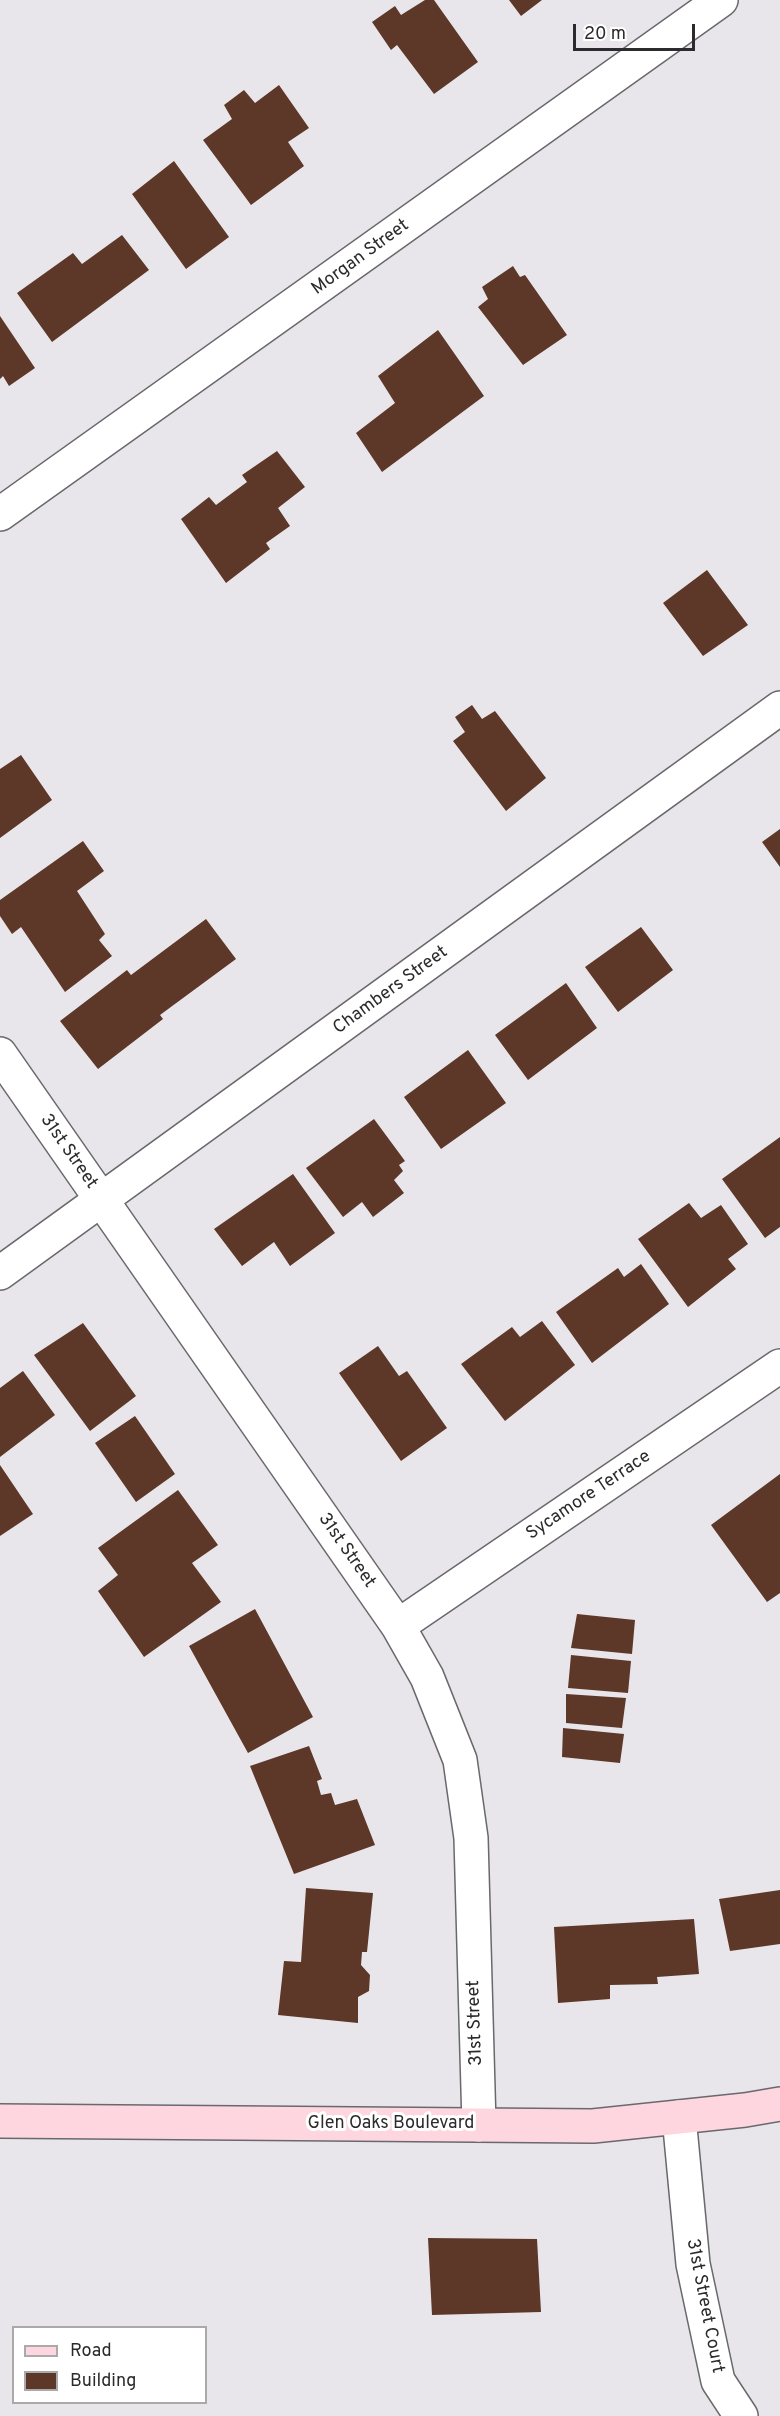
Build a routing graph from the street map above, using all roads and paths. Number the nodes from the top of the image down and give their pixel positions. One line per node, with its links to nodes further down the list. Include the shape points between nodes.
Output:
1 (722, 0): 2 (street, Morgan Street)
2 (0, 514)
3 (780, 708): 5 (street, Chambers Street)
4 (0, 1054): 5 (street, 31st Street)
5 (102, 1201): 6 (street, Chambers Street); 8 (street, 31st Street)
6 (0, 1273)
7 (780, 1366): 8 (street, Sycamore Terrace)
8 (398, 1626): 12 (street, 31st Street, via 427,1677 460,1760 471,1838)
9 (780, 2104): 10 (main road, Glen Oaks Boulevard)
10 (680, 2117): 12 (main road, Glen Oaks Boulevard, via 593,2126); 13 (street, 31st Street Court, via 693,2264 718,2381)
11 (0, 2121): 12 (main road, Glen Oaks Boulevard)
12 (479, 2124)
13 (741, 2416)

